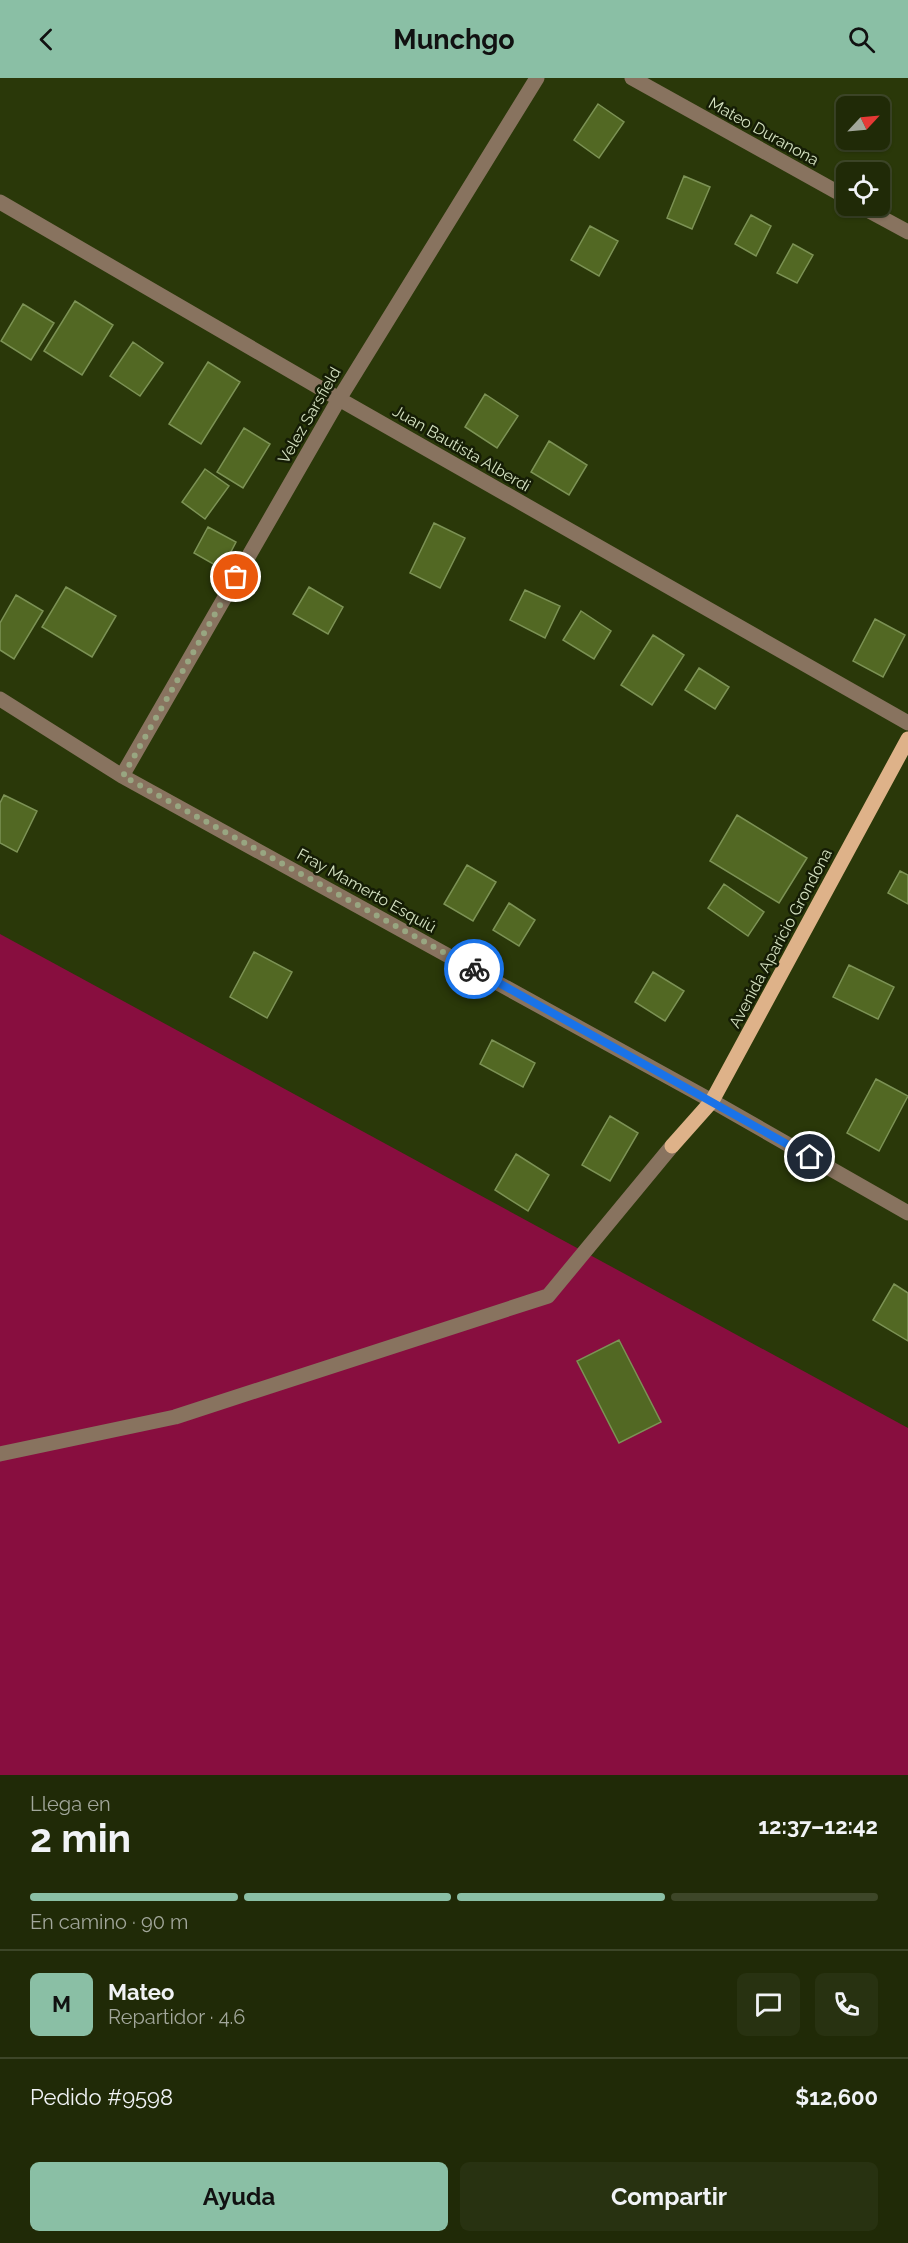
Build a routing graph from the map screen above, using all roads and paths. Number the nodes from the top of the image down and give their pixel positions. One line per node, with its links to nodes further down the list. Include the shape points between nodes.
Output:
1 (537, 78): 7 (street, Velez Sarsfield)
2 (632, 78): 3 (street, Mateo Duranona)
3 (836, 191)
4 (0, 202): 7 (street, Juan Bautista Alberdi)
5 (878, 216): 6 (street)
6 (908, 232)
7 (339, 399): 9 (street, Juan Bautista Alberdi); 11 (street, Velez Sarsfield)
8 (0, 699): 11 (street, Fray Mamerto Esquiú)
9 (908, 723)
10 (908, 739): 12 (main road, Avenida Aparicio Grondona)
11 (123, 776): 12 (street, Fray Mamerto Esquiú)
12 (712, 1101): 13 (main road, Avenida Aparicio Grondona); 14 (street, Fray Mamerto Esquiú)
13 (672, 1146): 15 (street, via 548,1296 175,1417)
14 (908, 1213)
15 (0, 1454)

